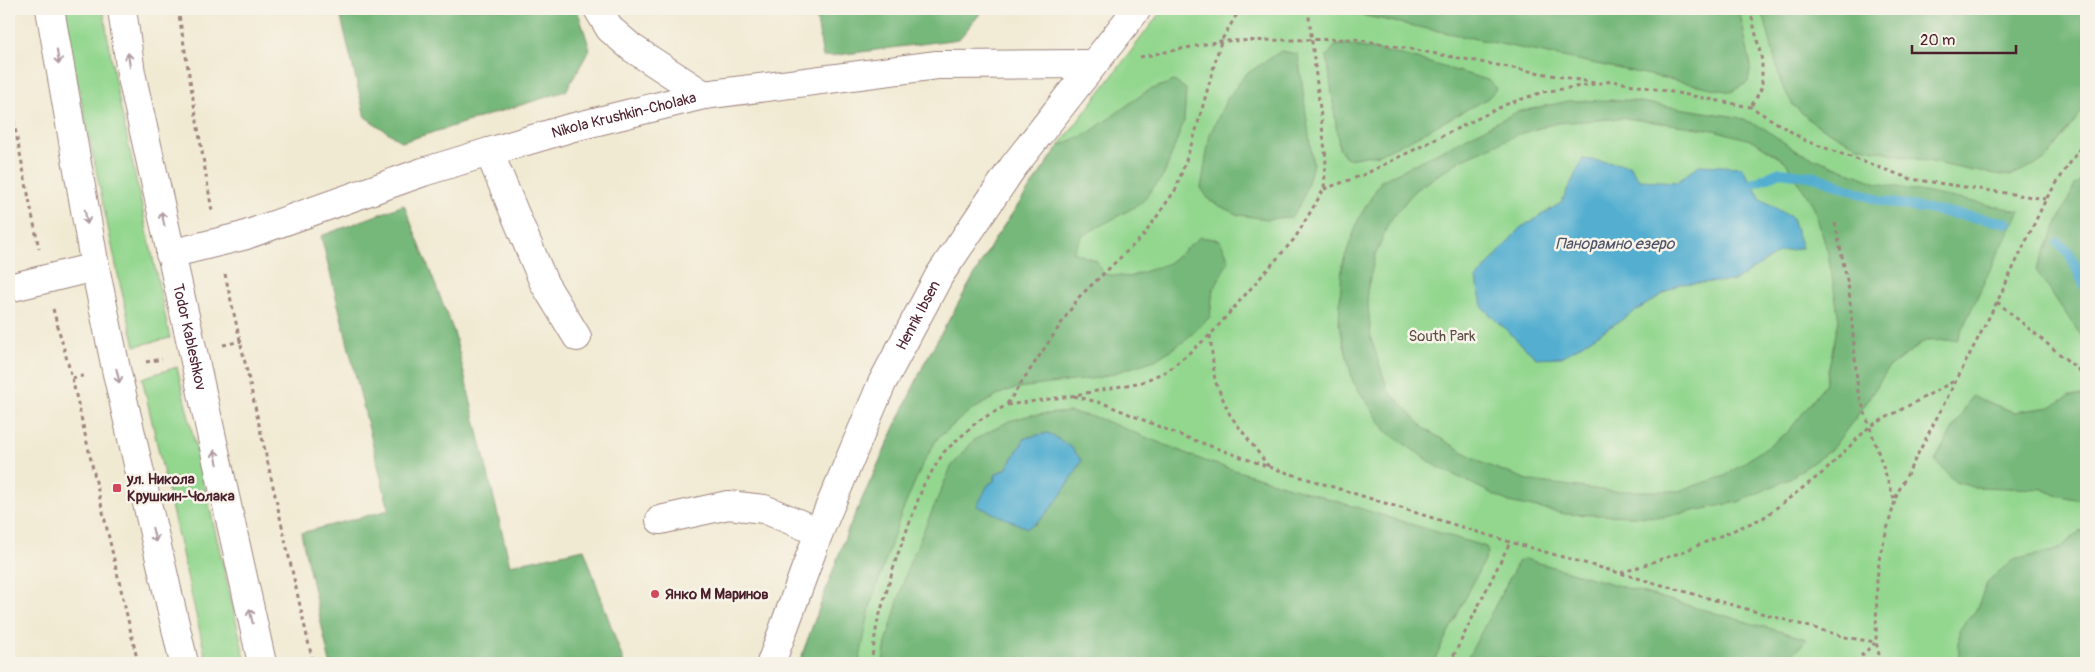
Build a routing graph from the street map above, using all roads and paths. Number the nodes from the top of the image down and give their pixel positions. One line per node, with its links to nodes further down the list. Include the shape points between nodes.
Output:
1 (50, 9): 24 (main road, one-way to 24)
2 (122, 9): 23 (main road, Todor Kableshkov, one-way to 2, via 131,73)
3 (178, 9): 20 (path)
4 (598, 9): 13 (main road, via 610,29 632,48)
5 (1136, 9): 11 (main road, Henrik Ibsen)
6 (1240, 9): 10 (path)
7 (1308, 9): 9 (path)
8 (1750, 9): 15 (path, via 1762,61 1762,87)
9 (1311, 40): 10 (path); 12 (path, via 1355,39); 18 (path, via 1326,159)
10 (1221, 41): 11 (path); 38 (path, via 1176,189 1144,235 1079,297)
11 (1093, 64): 13 (main road, Nikola Krushkin-Cholaka, via 937,65); 43 (main road, Henrik Ibsen, via 1013,167 939,276 882,383)
12 (1598, 84): 15 (path, via 1613,81); 18 (path, via 1543,92 1507,104 1363,175)
13 (704, 95): 17 (main road, Nikola Krushkin-Cholaka)
14 (9, 98): 22 (path)
15 (1751, 107): 19 (path, via 1806,140 1911,179)
16 (2086, 139): 19 (path)
17 (489, 152): 23 (main road, Nikola Krushkin-Cholaka, via 243,236); 30 (main road, via 544,283)
18 (1324, 189): 29 (path, via 1295,238)
19 (2046, 199): 27 (path)
20 (214, 220)
21 (1835, 222): 39 (path, via 1849,290 1858,392)
22 (34, 229)
23 (170, 254): 49 (main road, Todor Kableshkov, one-way to 23)
24 (95, 267): 26 (main road); 48 (main road, one-way to 48)
25 (225, 270): 31 (path)
26 (9, 288)
27 (1997, 302): 35 (path); 36 (path)
28 (56, 322): 47 (path)
29 (1210, 335): 37 (path, via 1169,370 1142,382); 40 (path, via 1215,381 1230,415)
30 (577, 337)
31 (242, 341): 32 (path); 50 (path)
32 (222, 345)
33 (166, 358): 34 (path)
34 (139, 364)
35 (2086, 376)
36 (1956, 380): 39 (path); 41 (path)
37 (1071, 396): 38 (path); 40 (path, via 1106,404)
38 (1007, 404): 52 (path, via 978,421 944,452 924,484 896,559)
39 (1869, 427): 41 (path); 45 (path, via 1825,471 1763,518)
40 (1269, 467): 44 (path)
41 (1895, 503): 46 (path, via 1880,554)
42 (660, 520): 43 (main road, via 728,505 764,509)
43 (819, 532): 51 (main road, Henrik Ibsen)
44 (1510, 542): 45 (path); 53 (path)
45 (1621, 573): 46 (path, via 1849,638)
46 (1876, 642): 54 (path); 55 (path)
47 (138, 663)
48 (184, 663)
49 (262, 663)
50 (314, 663)
51 (771, 663)
52 (871, 663)
53 (1450, 663)
54 (1857, 663)
55 (1881, 663)

